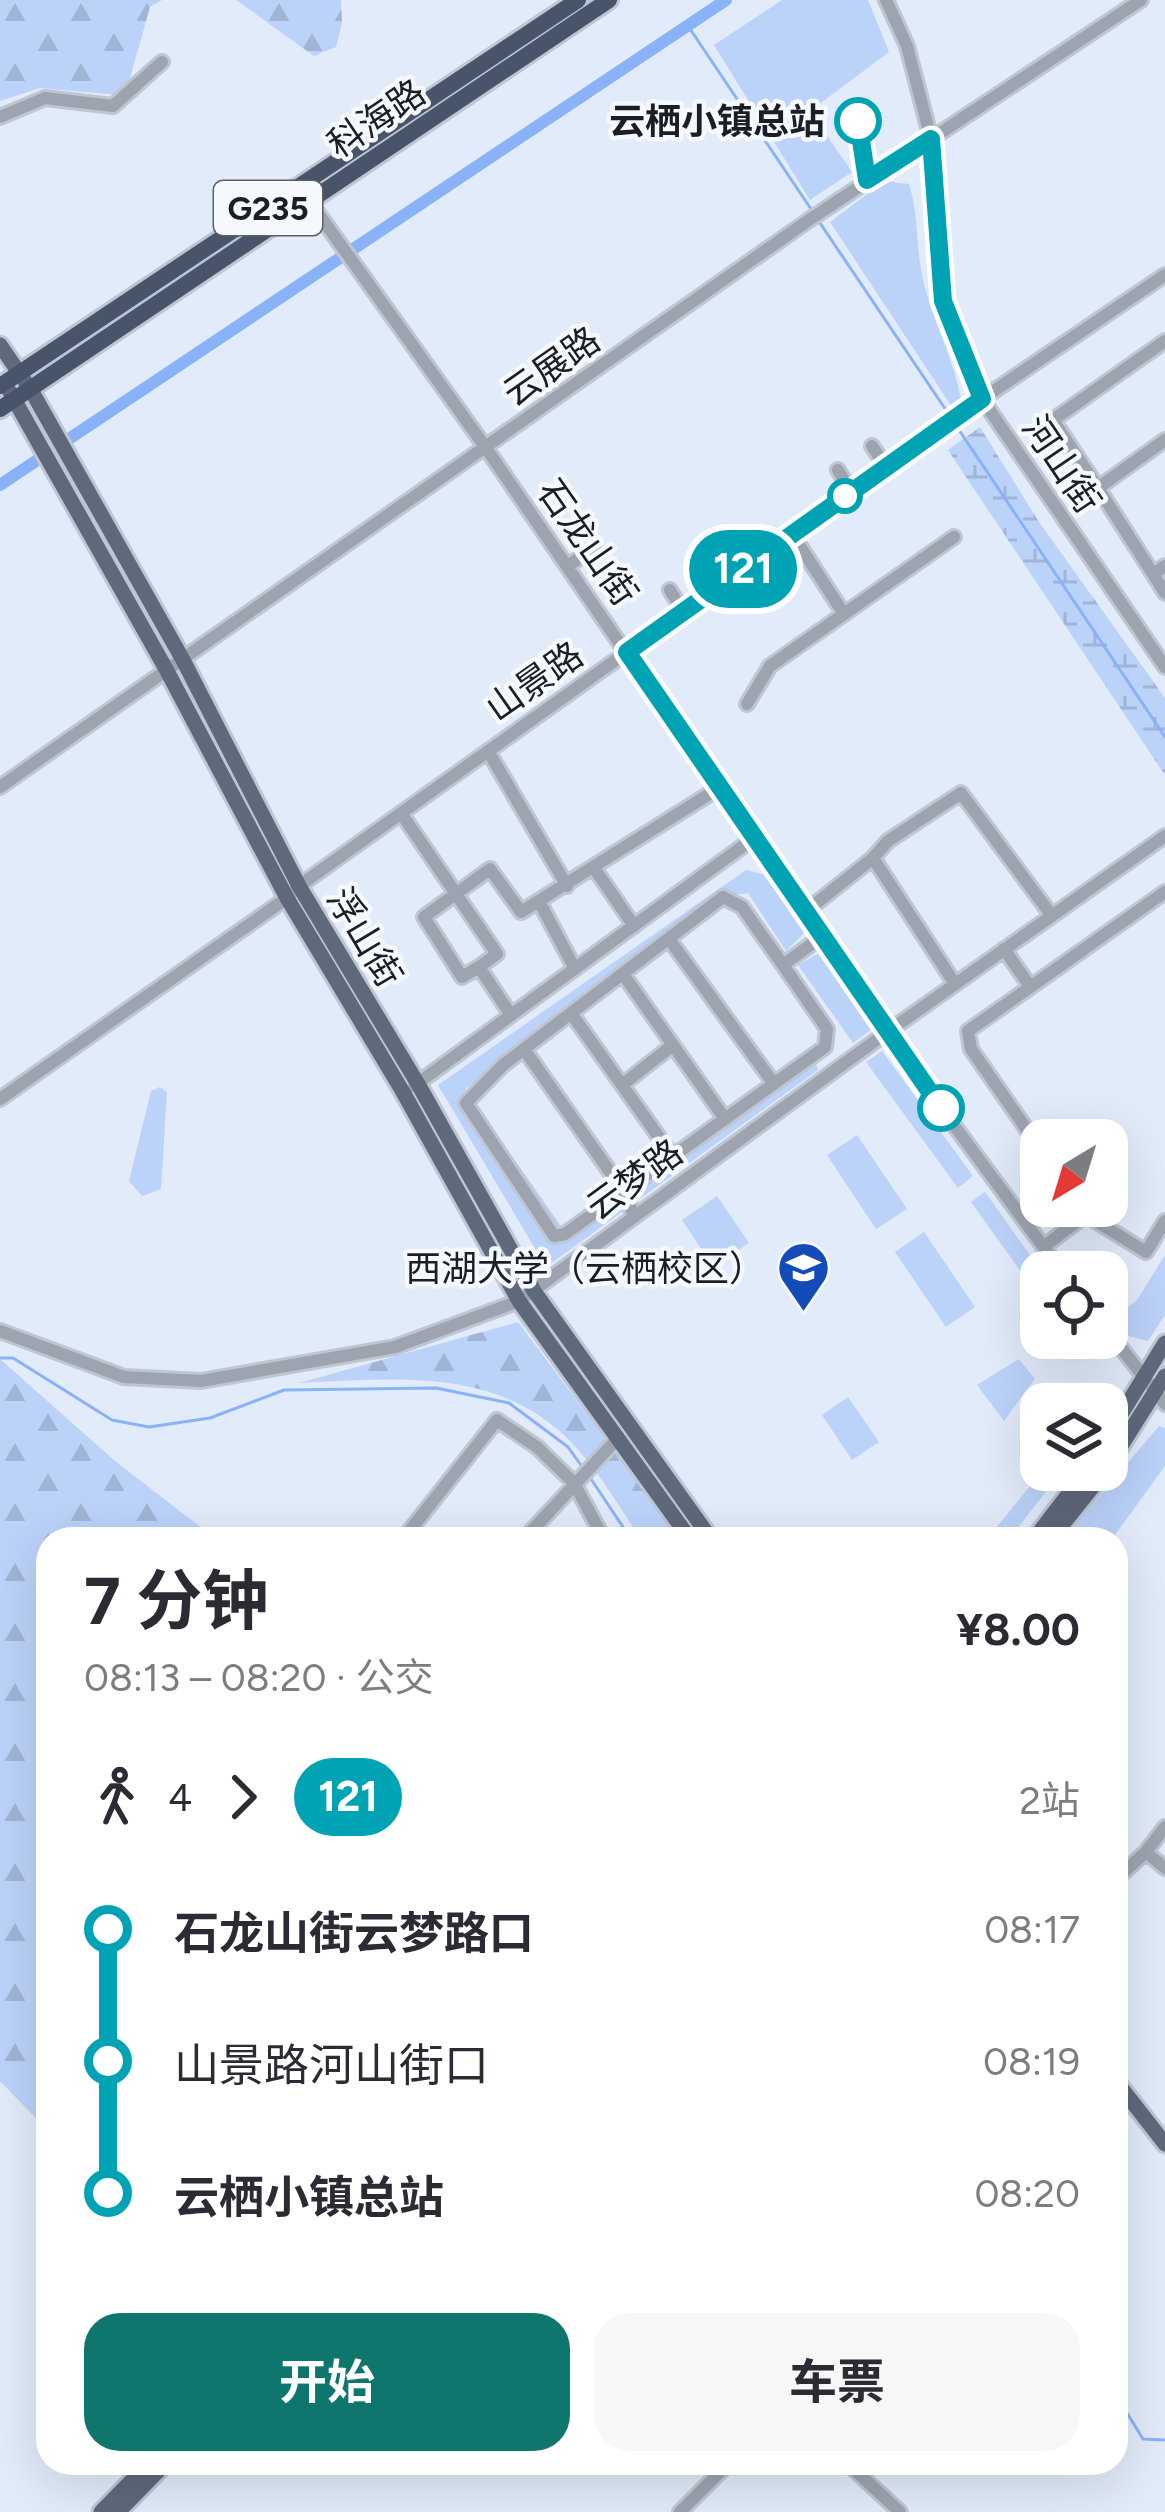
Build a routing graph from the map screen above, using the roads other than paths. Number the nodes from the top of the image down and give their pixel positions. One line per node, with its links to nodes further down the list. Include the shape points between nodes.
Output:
1 (578, 0): 12 (highway, 科海路 / G235)
2 (609, 0): 8 (highway, 科海路 / G235)
3 (886, 0): 7 (street, 河山街, via 908,46)
4 (1141, 0): 7 (street, 云展路)
5 (162, 62): 6 (street, via 113,106 44,98)
6 (0, 117)
7 (931, 139): 13 (street, 河山街, via 943,301); 16 (street, 云展路)
8 (310, 202): 12 (highway, 科海路 / G235); 16 (street, 石龙山街)
9 (1165, 275): 13 (street, 山景路)
10 (1165, 341): 19 (street, via 1053,420)
11 (0, 345): 12 (main road, 浮山街)
12 (10, 388): 33 (main road, 浮山街, via 49,422); 35 (main road, 浮山街)
13 (982, 399): 17 (street, 山景路); 34 (street, 河山街)
14 (1165, 440): 19 (street)
15 (872, 446): 17 (street)
16 (486, 448): 26 (street, 石龙山街); 33 (street, 云展路)
17 (886, 467): 20 (street, 山景路)
18 (838, 470): 20 (street)
19 (1098, 488): 27 (street)
20 (851, 492): 22 (street, 山景路)
21 (750, 532): 25 (street)
22 (792, 534): 25 (street, 山景路); 31 (street)
23 (954, 536): 31 (street)
24 (595, 547): 26 (street)
25 (753, 562): 30 (street, 山景路)
26 (568, 566): 32 (street, 石龙山街)
27 (1159, 570): 29 (street)
28 (670, 590): 30 (street)
29 (1165, 593)
30 (682, 612): 32 (street, 山景路)
31 (844, 614): 36 (street, via 770,666)
32 (627, 652): 37 (street, 山景路); 39 (street, 石龙山街)
33 (183, 660): 35 (street, 云展路); 46 (main road, 浮山街)
34 (1165, 668)
35 (166, 669): 38 (street, 云展路); 46 (main road, 浮山街)
36 (747, 704)
37 (488, 751): 40 (street, 山景路); 45 (street)
38 (0, 787)
39 (719, 788): 42 (street, 石龙山街); 44 (street)
40 (401, 813): 46 (street, 山景路); 47 (street)
41 (1165, 836): 51 (street, 云梦路)
42 (754, 838): 50 (street, 石龙山街); 52 (street)
43 (873, 858): 50 (street); 51 (street, via 961,793); 60 (street)
44 (594, 868): 45 (street); 52 (street)
45 (566, 886): 49 (street)
46 (293, 892): 69 (main road, 浮山街); 70 (street, 山景路)
47 (455, 892): 49 (street, via 490,869 521,912); 57 (street, via 497,954); 57 (street, via 424,916 462,977)
48 (1165, 892): 61 (street)
49 (540, 902): 58 (street)
50 (804, 913): 53 (street, 石龙山街)
51 (1052, 916): 55 (street, 云梦路)
52 (634, 926): 58 (street)
53 (821, 938): 56 (street); 64 (street, 石龙山街)
54 (669, 939): 56 (street, via 723,898 742,907); 59 (street); 68 (street)
55 (1004, 950): 60 (street, 云梦路); 61 (street)
56 (784, 965): 68 (street, via 827,1029 825,1048)
57 (479, 967): 63 (street)
58 (574, 969): 63 (street)
59 (623, 974): 62 (street); 65 (street)
60 (955, 984): 64 (street, 云梦路)
61 (1029, 985): 72 (street, via 968,1031 971,1049)
62 (571, 1013): 66 (street); 67 (street)
63 (511, 1016): 69 (street)
64 (886, 1033): 75 (street, 云梦路); 79 (street, 石龙山街)
65 (673, 1046): 67 (street); 71 (street)
66 (524, 1049): 74 (street); 74 (street, via 466,1103 554,1236)
67 (622, 1084): 73 (street)
68 (774, 1084): 71 (street)
69 (410, 1088): 81 (main road, 浮山街); 82 (main road, 浮山街)
70 (0, 1099)
71 (725, 1119): 73 (street)
72 (1020, 1120)
73 (673, 1156): 74 (street)
74 (624, 1192): 75 (street)
75 (634, 1216): 81 (street, 云梦路)
76 (1165, 1221): 78 (street, via 1146,1252)
77 (1065, 1227): 79 (street)
78 (1108, 1227)
79 (1043, 1247): 80 (street, 石龙山街)
80 (1046, 1251)
81 (534, 1291): 82 (street, 云梦路); 99 (main road, 浮山街)
82 (519, 1301): 83 (street, 云梦路, via 395,1346 201,1381 124,1377); 90 (main road, 浮山街)
83 (0, 1330)
84 (1165, 1343): 87 (main road)
85 (1128, 1357): 87 (street)
86 (1165, 1376): 88 (main road)
87 (1143, 1377): 88 (street); 89 (main road)
88 (1160, 1399): 91 (main road)
89 (1128, 1402)
90 (618, 1438): 92 (street); 98 (main road, 浮山街)
91 (1128, 1440)
92 (582, 1475): 95 (street, via 497,1420); 96 (street); 97 (street)
93 (1071, 1491): 100 (main road)
94 (1089, 1491): 101 (main road)
95 (412, 1527)
96 (535, 1527)
97 (600, 1527)
98 (681, 1527)
99 (702, 1527)
100 (1043, 1527)
101 (1060, 1527)
102 (1165, 1827): 103 (street)
103 (1146, 1852): 104 (street); 105 (street)
104 (1165, 1868)
105 (1128, 1869)
106 (1128, 2096): 107 (main road)
107 (1165, 2144)
108 (137, 2475): 112 (main road)
109 (154, 2475): 113 (main road)
110 (717, 2475): 114 (street)
111 (860, 2475): 115 (street)
112 (100, 2512)
113 (118, 2512)
114 (680, 2512)
115 (900, 2512)

